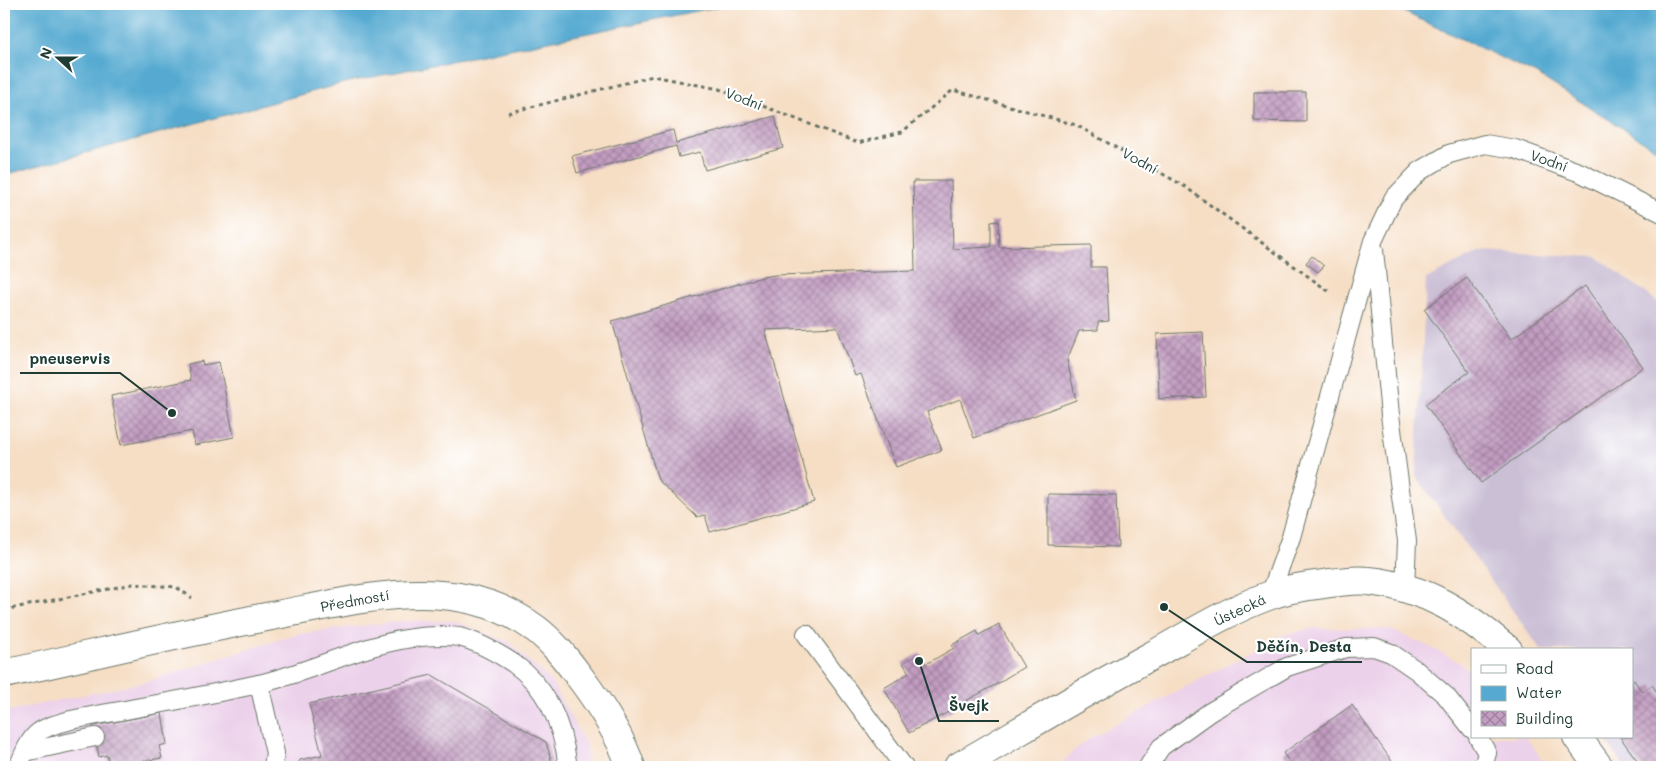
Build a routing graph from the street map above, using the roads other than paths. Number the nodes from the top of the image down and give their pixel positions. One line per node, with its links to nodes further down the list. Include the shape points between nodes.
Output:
1 (1662, 213): 2 (lane, Vodní, via 1581,173 1515,149 1486,144 1449,154 1420,171 1394,199)
2 (1373, 241): 3 (lane, via 1390,415 1407,541); 4 (lane, Vodní, via 1291,537)
3 (1405, 588): 4 (street, Ústecká, via 1368,580 1344,581); 6 (street, Ústecká, via 1446,604 1479,624)
4 (1270, 595): 18 (street, Ústecká, via 1235,610 1131,667)
5 (806, 634): 17 (lane)
6 (1506, 648)
7 (4, 674): 16 (street, Předmostí, via 215,627 389,594 445,594 500,609 536,629 568,662 597,700)
8 (259, 684): 13 (lane, via 50,726 35,733); 14 (lane, via 275,753); 15 (lane, via 398,639 457,637 500,654 533,680 546,696 556,719 566,746)
9 (1471, 728): 19 (lane, via 1446,696 1416,670 1391,653 1374,647 1354,647 1287,667 1210,712 1169,741)
10 (95, 737): 13 (lane)
11 (1479, 738): 20 (lane, via 1487,753)
12 (1578, 738): 21 (street)
13 (21, 759)
14 (274, 767)
15 (568, 767)
16 (631, 767)
17 (904, 767)
18 (958, 767)
19 (1148, 767)
20 (1483, 767)
21 (1598, 767)

